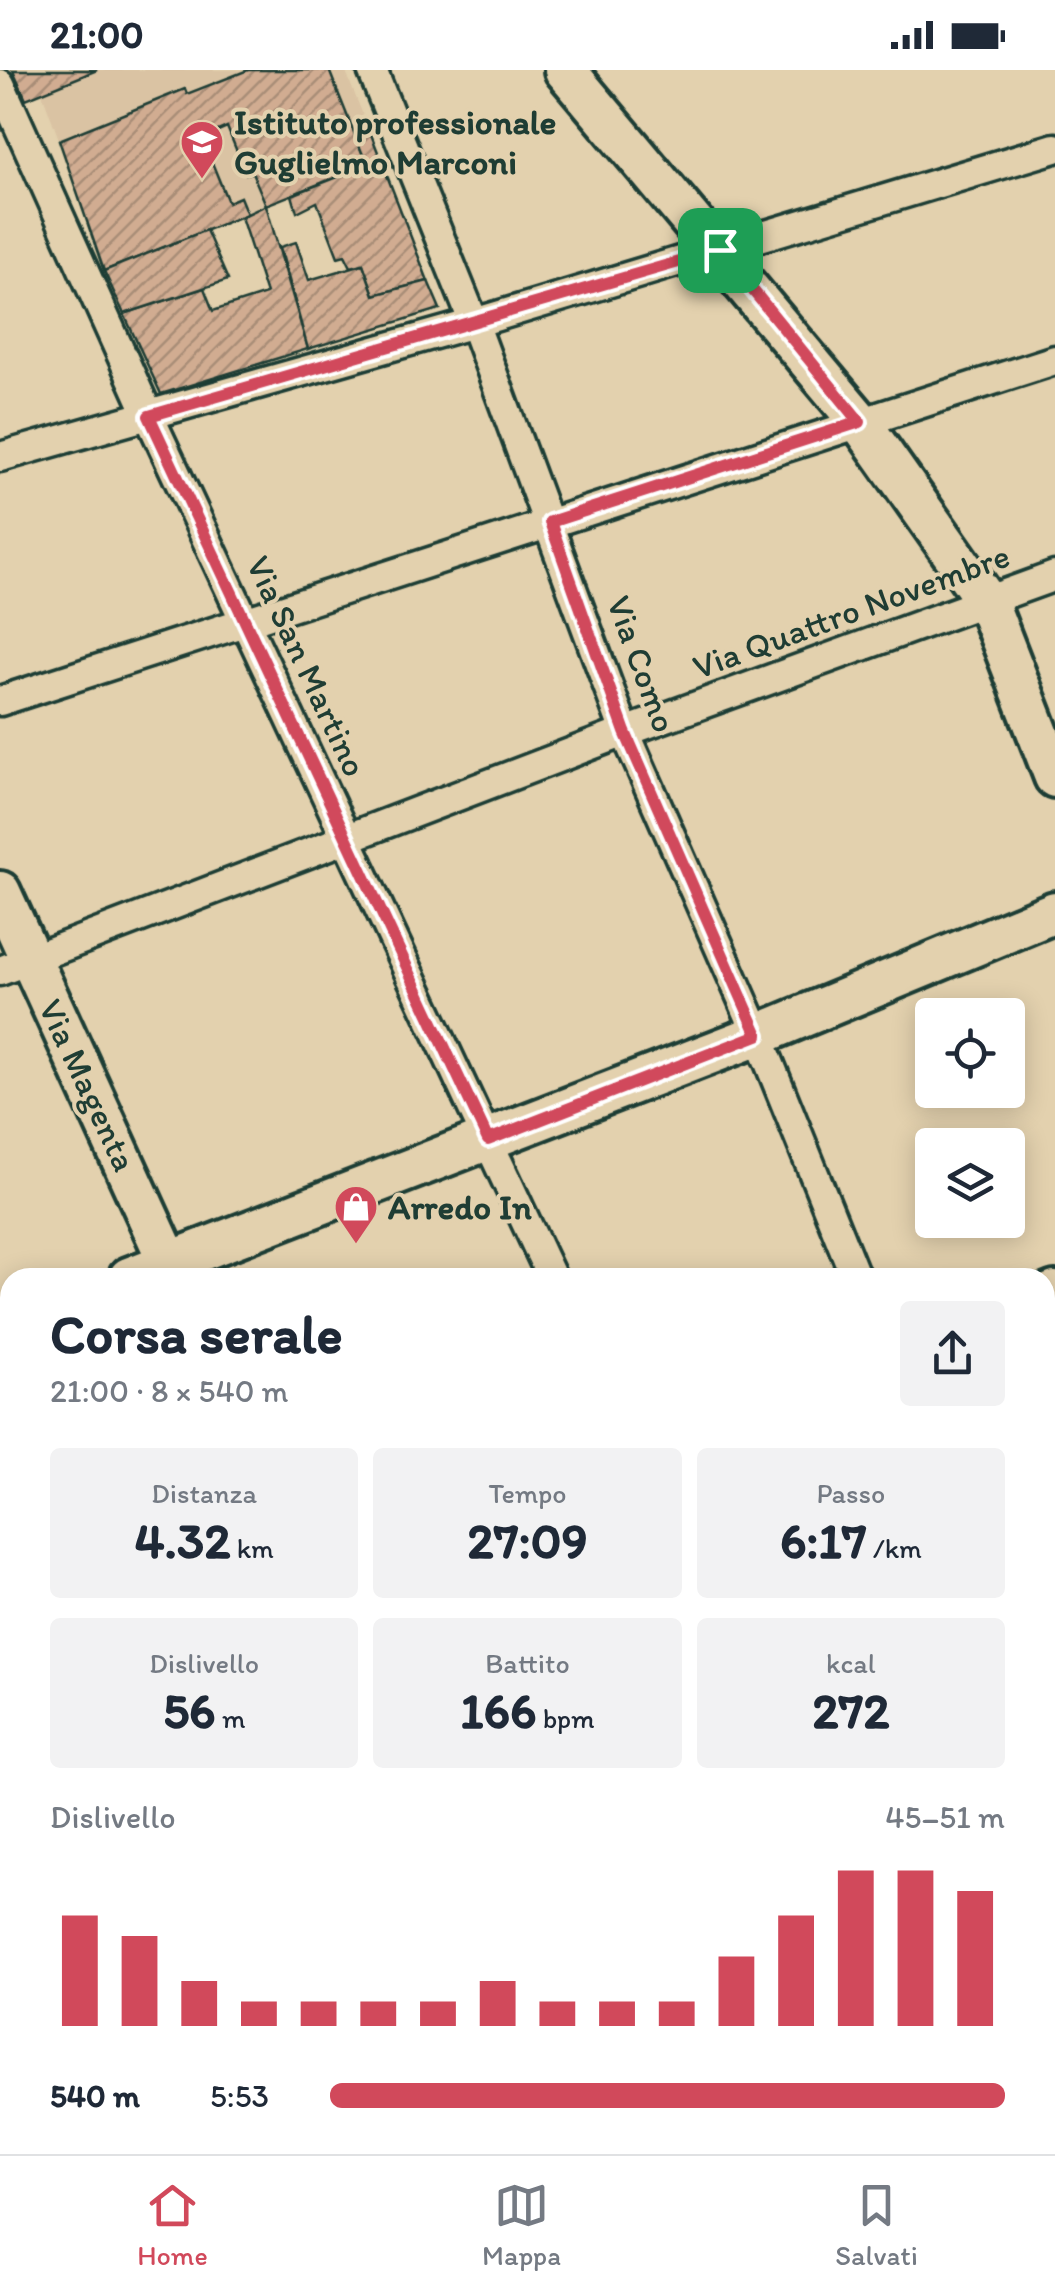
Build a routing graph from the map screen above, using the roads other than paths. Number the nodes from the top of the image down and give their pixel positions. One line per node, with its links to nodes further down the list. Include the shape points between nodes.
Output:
1 (372, 70): 7 (street, Via Como)
2 (565, 70): 6 (street)
3 (0, 84): 4 (street, Via San Martino)
4 (9, 124): 9 (street, Via San Martino)
5 (1055, 148): 6 (street)
6 (720, 250): 7 (street); 10 (street)
7 (474, 323): 9 (street); 12 (street, Via Como)
8 (1055, 360): 10 (street)
9 (149, 416): 11 (street); 15 (street, Via San Martino)
10 (860, 422): 12 (street); 14 (street)
11 (0, 457)
12 (550, 522): 15 (street); 17 (street, Via Como)
13 (1055, 576): 14 (street, Via Quattro Novembre)
14 (987, 602): 17 (street, Via Quattro Novembre); 18 (street)
15 (245, 621): 16 (street); 19 (street, Via San Martino)
16 (0, 702)
17 (625, 732): 19 (street, Via Quattro Novembre); 23 (street, Via Como)
18 (1055, 778)
19 (347, 839): 22 (street, Via Quattro Novembre); 24 (street, Via San Martino)
20 (0, 892): 22 (street, Via Magenta)
21 (1055, 912): 23 (street)
22 (15, 965): 25 (street, Via Magenta)
23 (758, 1035): 24 (street); 28 (street, Via Como)
24 (488, 1140): 26 (street); 27 (street, Via San Martino)
25 (171, 1268)
26 (177, 1268)
27 (547, 1268)
28 (852, 1268)

